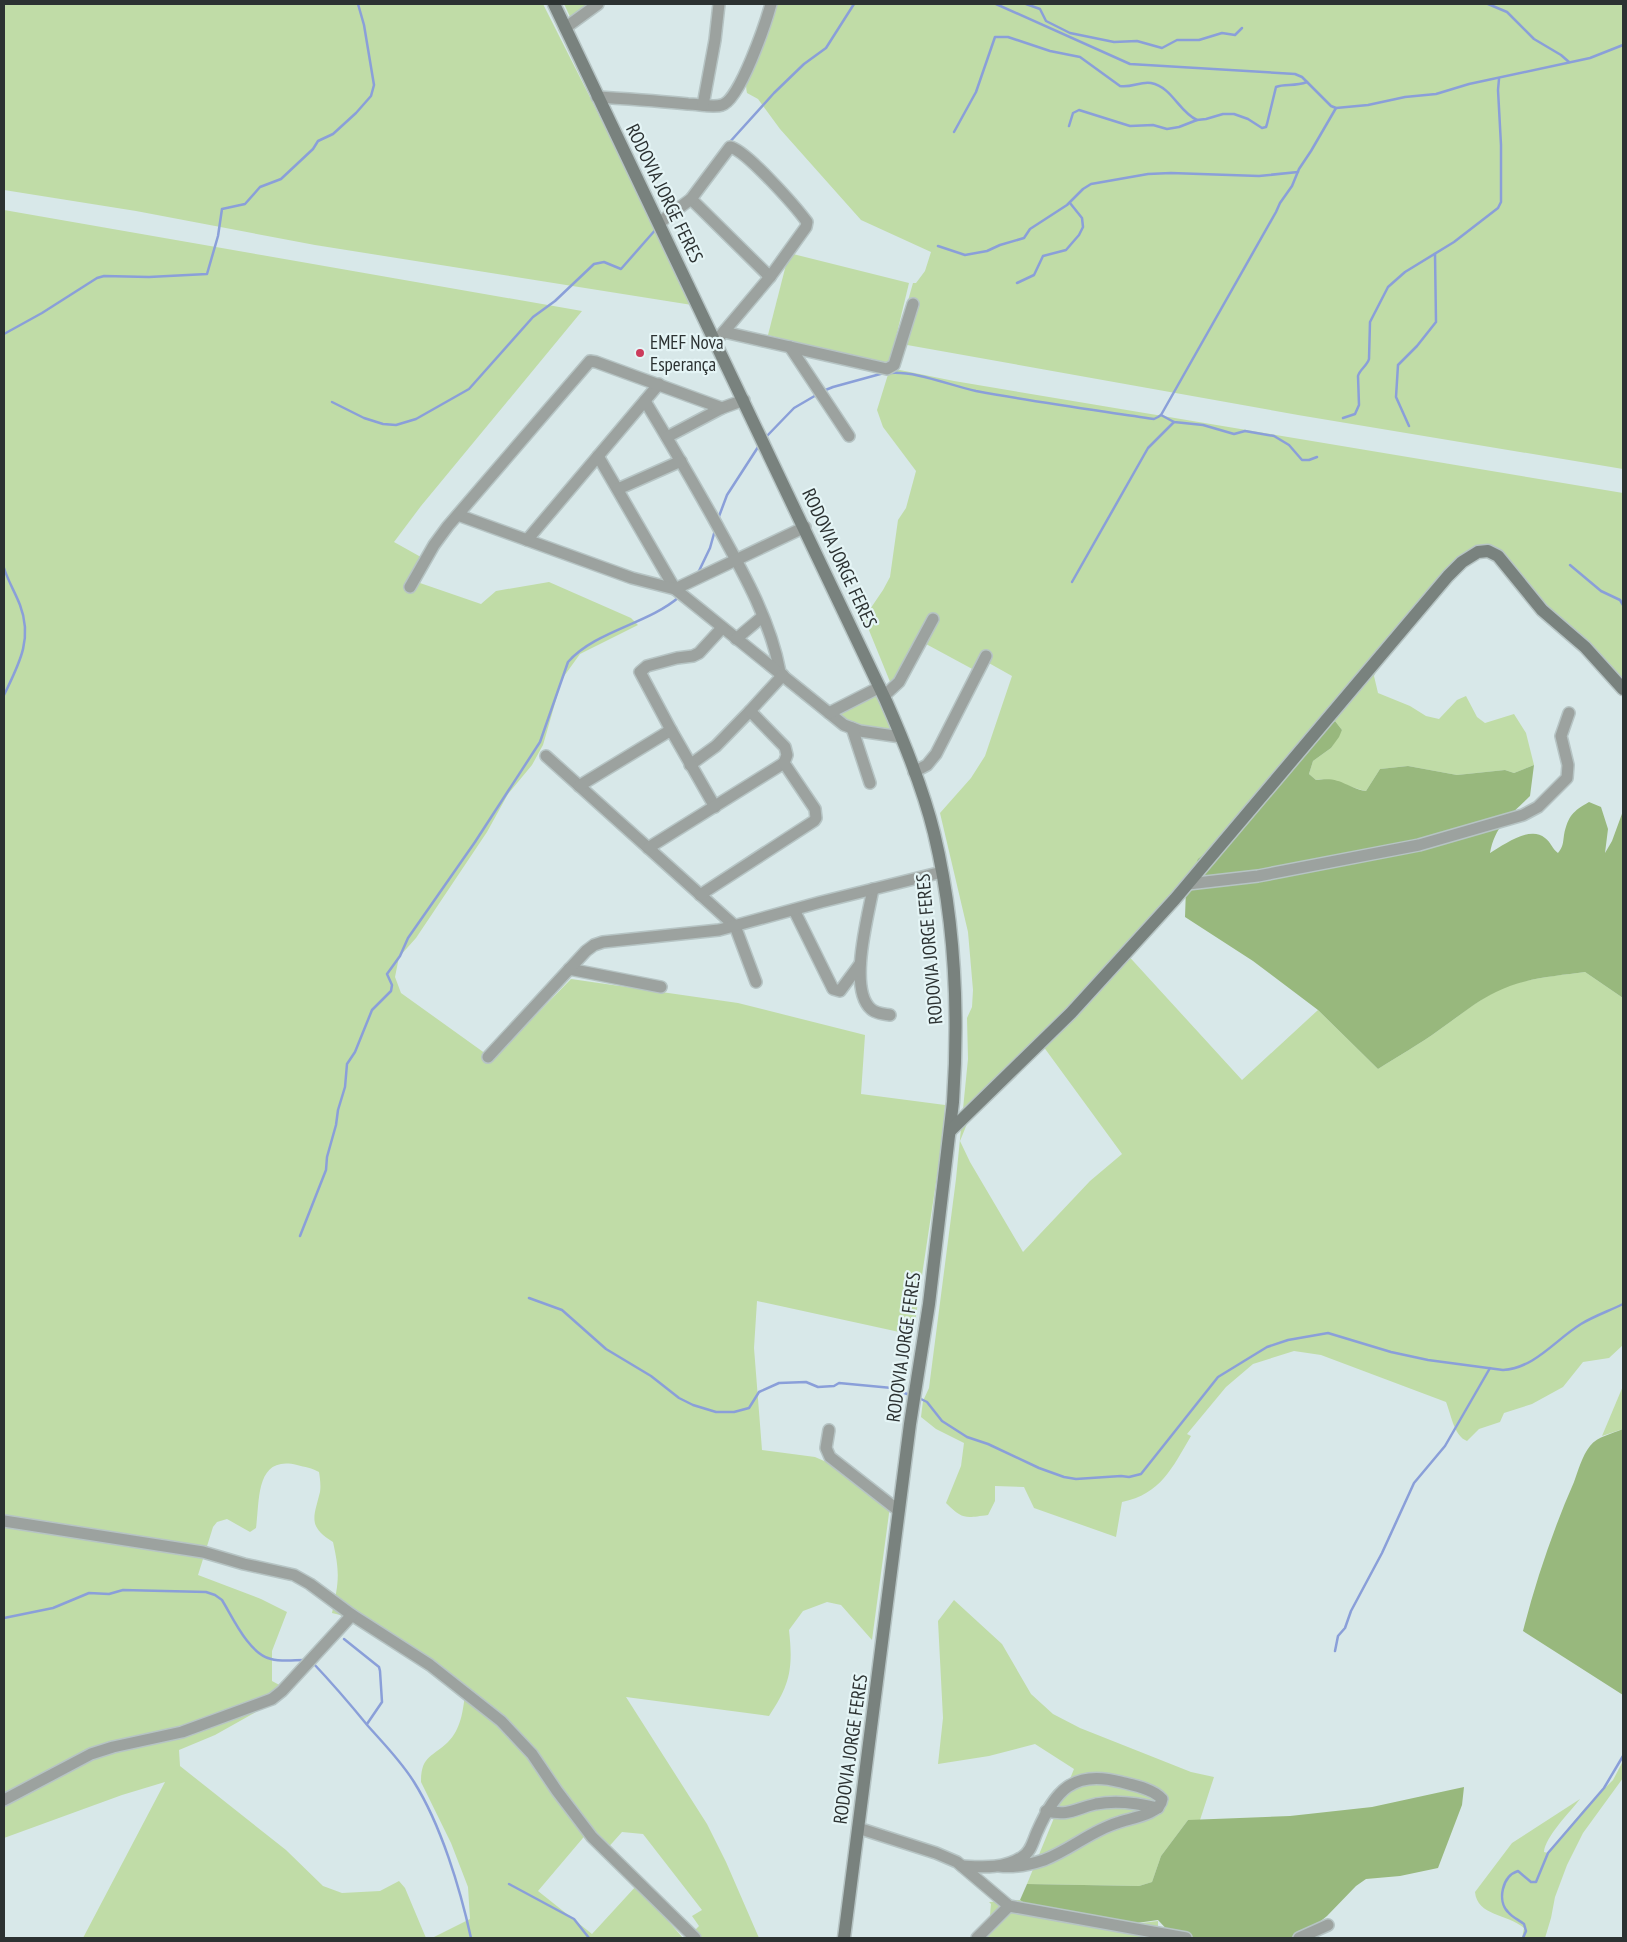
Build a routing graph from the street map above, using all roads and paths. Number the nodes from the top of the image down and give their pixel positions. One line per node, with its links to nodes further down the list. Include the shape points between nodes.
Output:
1 (554, 4): 5 (main road, RODOVIA JORGE FERES)
2 (598, 4): 5 (street)
3 (719, 4): 7 (street)
4 (771, 4): 7 (street, via 736,91 724,104)
5 (565, 28): 6 (main road, RODOVIA JORGE FERES)
6 (597, 97): 7 (street); 9 (main road, RODOVIA JORGE FERES)
7 (703, 105)
8 (691, 200): 9 (street); 10 (street); 10 (street, via 730,147 754,165 806,222 806,227)
9 (659, 224): 12 (main road, RODOVIA JORGE FERES)
10 (770, 277): 12 (street)
11 (913, 304): 13 (street, via 894,364 887,369)
12 (720, 336): 13 (street); 15 (main road, RODOVIA JORGE FERES)
13 (790, 347): 19 (street)
14 (659, 384): 16 (street); 17 (street); 23 (street, via 596,362 586,363)
15 (744, 400): 17 (street); 24 (main road, RODOVIA JORGE FERES)
16 (645, 401): 18 (street); 20 (street)
17 (722, 408): 18 (street)
18 (667, 436): 21 (street)
19 (849, 436)
20 (598, 456): 22 (street); 25 (street)
21 (681, 461): 22 (street); 26 (street)
22 (618, 489): 28 (street)
23 (458, 516): 25 (street); 27 (street, via 434,545)
24 (805, 528): 26 (street); 36 (main road, RODOVIA JORGE FERES)
25 (527, 540): 28 (street, via 632,578)
26 (736, 560): 28 (street); 29 (street)
27 (410, 587)
28 (675, 589): 31 (street)
29 (762, 617): 32 (street); 34 (street)
30 (933, 620): 36 (street, via 899,682)
31 (722, 628): 32 (street); 41 (street, via 696,654 647,666 640,672)
32 (736, 639): 34 (street)
33 (986, 656): 46 (street, via 936,754)
34 (781, 674): 37 (street); 38 (street)
35 (1623, 689): 52 (main road, via 1585,647 1542,610 1498,556 1488,551 1478,552 1448,576)
36 (882, 691): 38 (street); 42 (main road, RODOVIA JORGE FERES)
37 (750, 711): 44 (street, via 785,746 787,755); 45 (street, via 716,746)
38 (829, 713): 40 (street)
39 (1569, 713): 52 (street, via 1561,736 1568,765 1567,778 1538,807 1523,815 1410,847 1258,876)
40 (852, 728): 42 (street); 47 (street)
41 (671, 730): 45 (street); 48 (street)
42 (901, 737): 46 (main road, RODOVIA JORGE FERES)
43 (546, 756): 48 (street)
44 (784, 763): 49 (street); 54 (street, via 815,809 815,820)
45 (690, 765): 49 (street)
46 (914, 772): 51 (main road, RODOVIA JORGE FERES, via 932,826)
47 (870, 783)
48 (579, 786): 50 (street)
49 (715, 807): 50 (street)
50 (648, 848): 54 (street)
51 (942, 872): 53 (street); 63 (main road, RODOVIA JORGE FERES, via 951,940 955,1011)
52 (1188, 884): 63 (main road, via 1071,1014)
53 (873, 889): 55 (street); 57 (street)
54 (700, 895): 56 (street)
55 (794, 910): 56 (street); 57 (street, via 833,989 840,991)
56 (735, 926): 58 (street, via 698,934 599,943 590,947); 59 (street)
57 (860, 964): 61 (street, via 864,998 872,1010)
58 (569, 969): 60 (street); 62 (street)
59 (756, 982)
60 (660, 988)
61 (890, 1015)
62 (488, 1057)
63 (950, 1130): 65 (main road, RODOVIA JORGE FERES)
64 (830, 1430): 65 (street, via 826,1448 830,1457)
65 (899, 1511): 71 (main road, RODOVIA JORGE FERES)
66 (4, 1521): 67 (street, via 186,1549 294,1575)
67 (352, 1615): 68 (street, via 272,1699 182,1732 91,1754); 76 (street, via 430,1666 501,1721 532,1754 592,1837)
68 (4, 1800)
69 (1158, 1808): 70 (street, via 1110,1802 1068,1814); 70 (street, via 1162,1799 1158,1794 1109,1779 1090,1777 1067,1787 1052,1800); 73 (street, via 1099,1830 1045,1859 1024,1866)
70 (1046, 1811): 73 (street, via 1026,1854)
71 (858, 1828): 72 (street, via 946,1857); 77 (main road, RODOVIA JORGE FERES)
72 (962, 1866): 73 (street); 74 (street)
73 (999, 1866)
74 (1009, 1906): 78 (street); 79 (street)
75 (1328, 1925): 80 (street)
76 (694, 1938)
77 (844, 1938)
78 (977, 1938)
79 (1186, 1938)
80 (1299, 1938)

